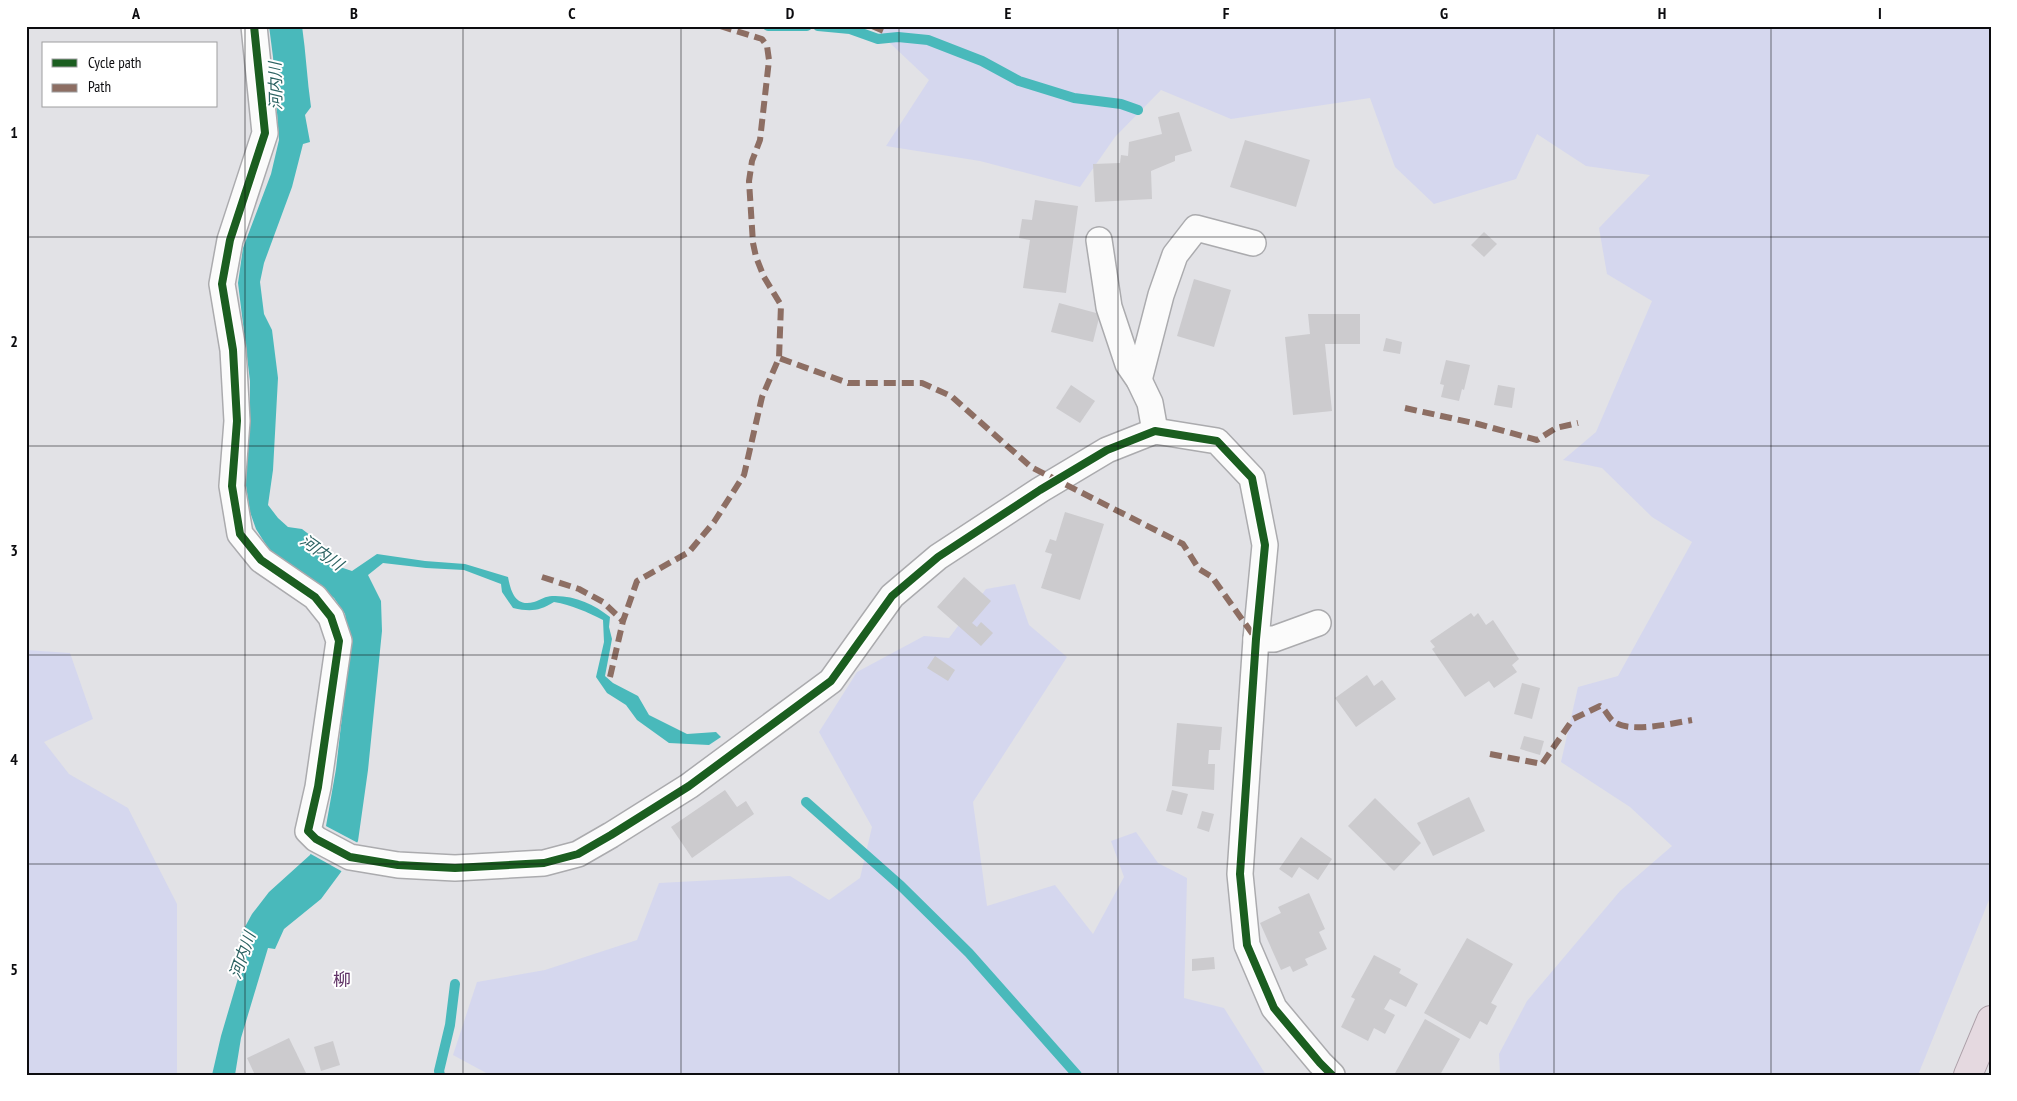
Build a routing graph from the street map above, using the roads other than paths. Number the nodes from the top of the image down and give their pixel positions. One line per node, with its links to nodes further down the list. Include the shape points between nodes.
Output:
1 (254, 26): 5 (street, via 265,133 230,240 222,284 233,350 237,421 232,486 240,534 261,560 315,597 331,617 339,641 318,787 308,831 316,839 350,857 398,865 455,868 544,864 578,854 689,786 832,681 892,596 938,557 1107,450)
2 (1099, 240): 4 (street, via 1109,307 1128,364)
3 (1254, 243): 4 (street, via 1196,228 1175,255)
4 (1139, 380): 5 (street, via 1150,403)
5 (1155, 431): 7 (street, via 1217,441 1252,478 1265,545)
6 (1318, 623): 7 (street, via 1274,639)
7 (1256, 639): 9 (street, via 1240,874 1247,944 1274,1008)
8 (1991, 1020): 10 (highway)
9 (1332, 1075)
10 (1968, 1075)

